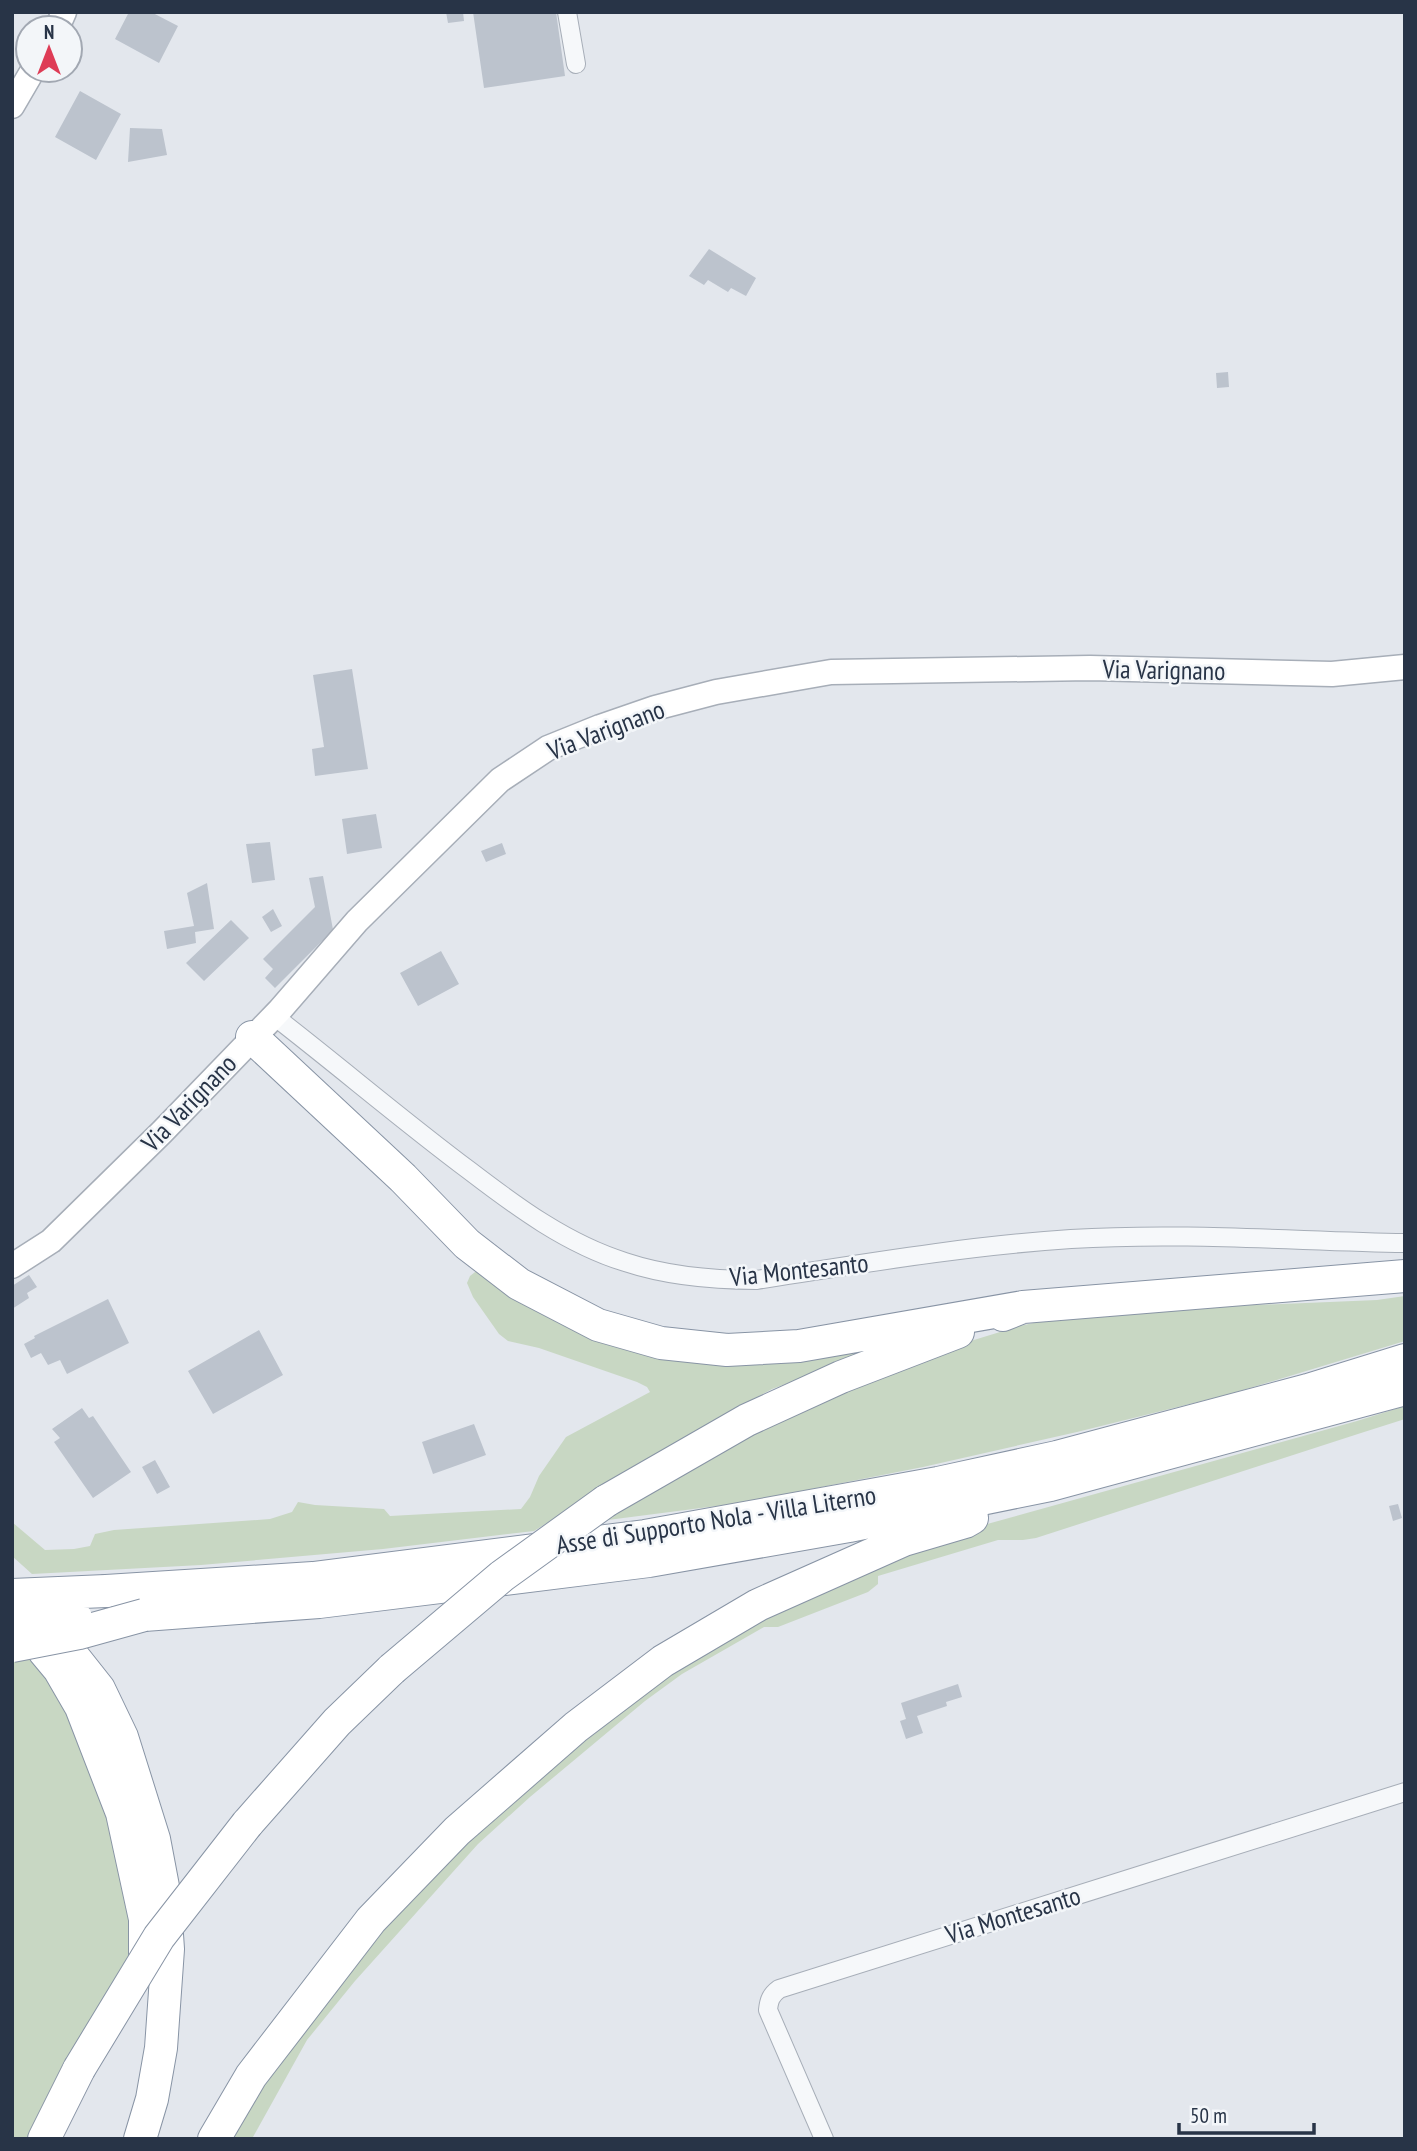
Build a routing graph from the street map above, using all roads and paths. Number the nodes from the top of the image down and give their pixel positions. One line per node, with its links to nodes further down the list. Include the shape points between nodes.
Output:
1 (567, 12): 2 (street)
2 (576, 64)
3 (25, 84): 4 (street)
4 (12, 106)
5 (1405, 667): 6 (street, Via Varignano, via 1332,674 1090,668 831,672 716,692 656,708 548,748 500,780 357,921)
6 (263, 1027): 7 (street, Via Montesanto, via 537,1220 621,1261 671,1274 755,1280 1070,1239 1152,1236); 8 (street, Via Varignano, via 51,1241); 10 (highway, via 467,1244 519,1284 598,1325 661,1343 727,1350 799,1346)
7 (1405, 1243)
8 (12, 1266)
9 (1405, 1276): 10 (highway)
10 (1023, 1307): 21 (highway, bridge, via 841,1377 747,1420 606,1501 502,1576 337,1722 247,1824 159,1937 79,2069)
11 (1405, 1360): 15 (highway, Asse di Supporto Nola - Villa Literno, bridge, via 1057,1457 658,1533 313,1578)
12 (1405, 1389): 13 (highway, Asse di Supporto Nola - Villa Literno)
13 (1012, 1493): 17 (highway, Asse di Supporto Nola - Villa Literno, via 649,1561 319,1602); 24 (highway, via 965,1522 904,1540 758,1605 663,1661 576,1727 457,1831 371,1920 251,2076)
14 (12, 1580): 23 (highway, via 100,1689 122,1737 154,1839 168,1948 161,2048)
15 (12, 1595)
16 (12, 1614): 22 (highway, via 59,1670 81,1707 122,1813 145,1919 146,2012)
17 (144, 1615): 18 (highway, Asse di Supporto Nola - Villa Literno, bridge); 19 (highway, bridge)
18 (12, 1620)
19 (12, 1646)
20 (1405, 1792): 25 (street, Via Montesanto, via 779,1989 768,2010)
21 (44, 2139)
22 (132, 2139)
23 (140, 2139)
24 (214, 2139)
25 (824, 2139)

